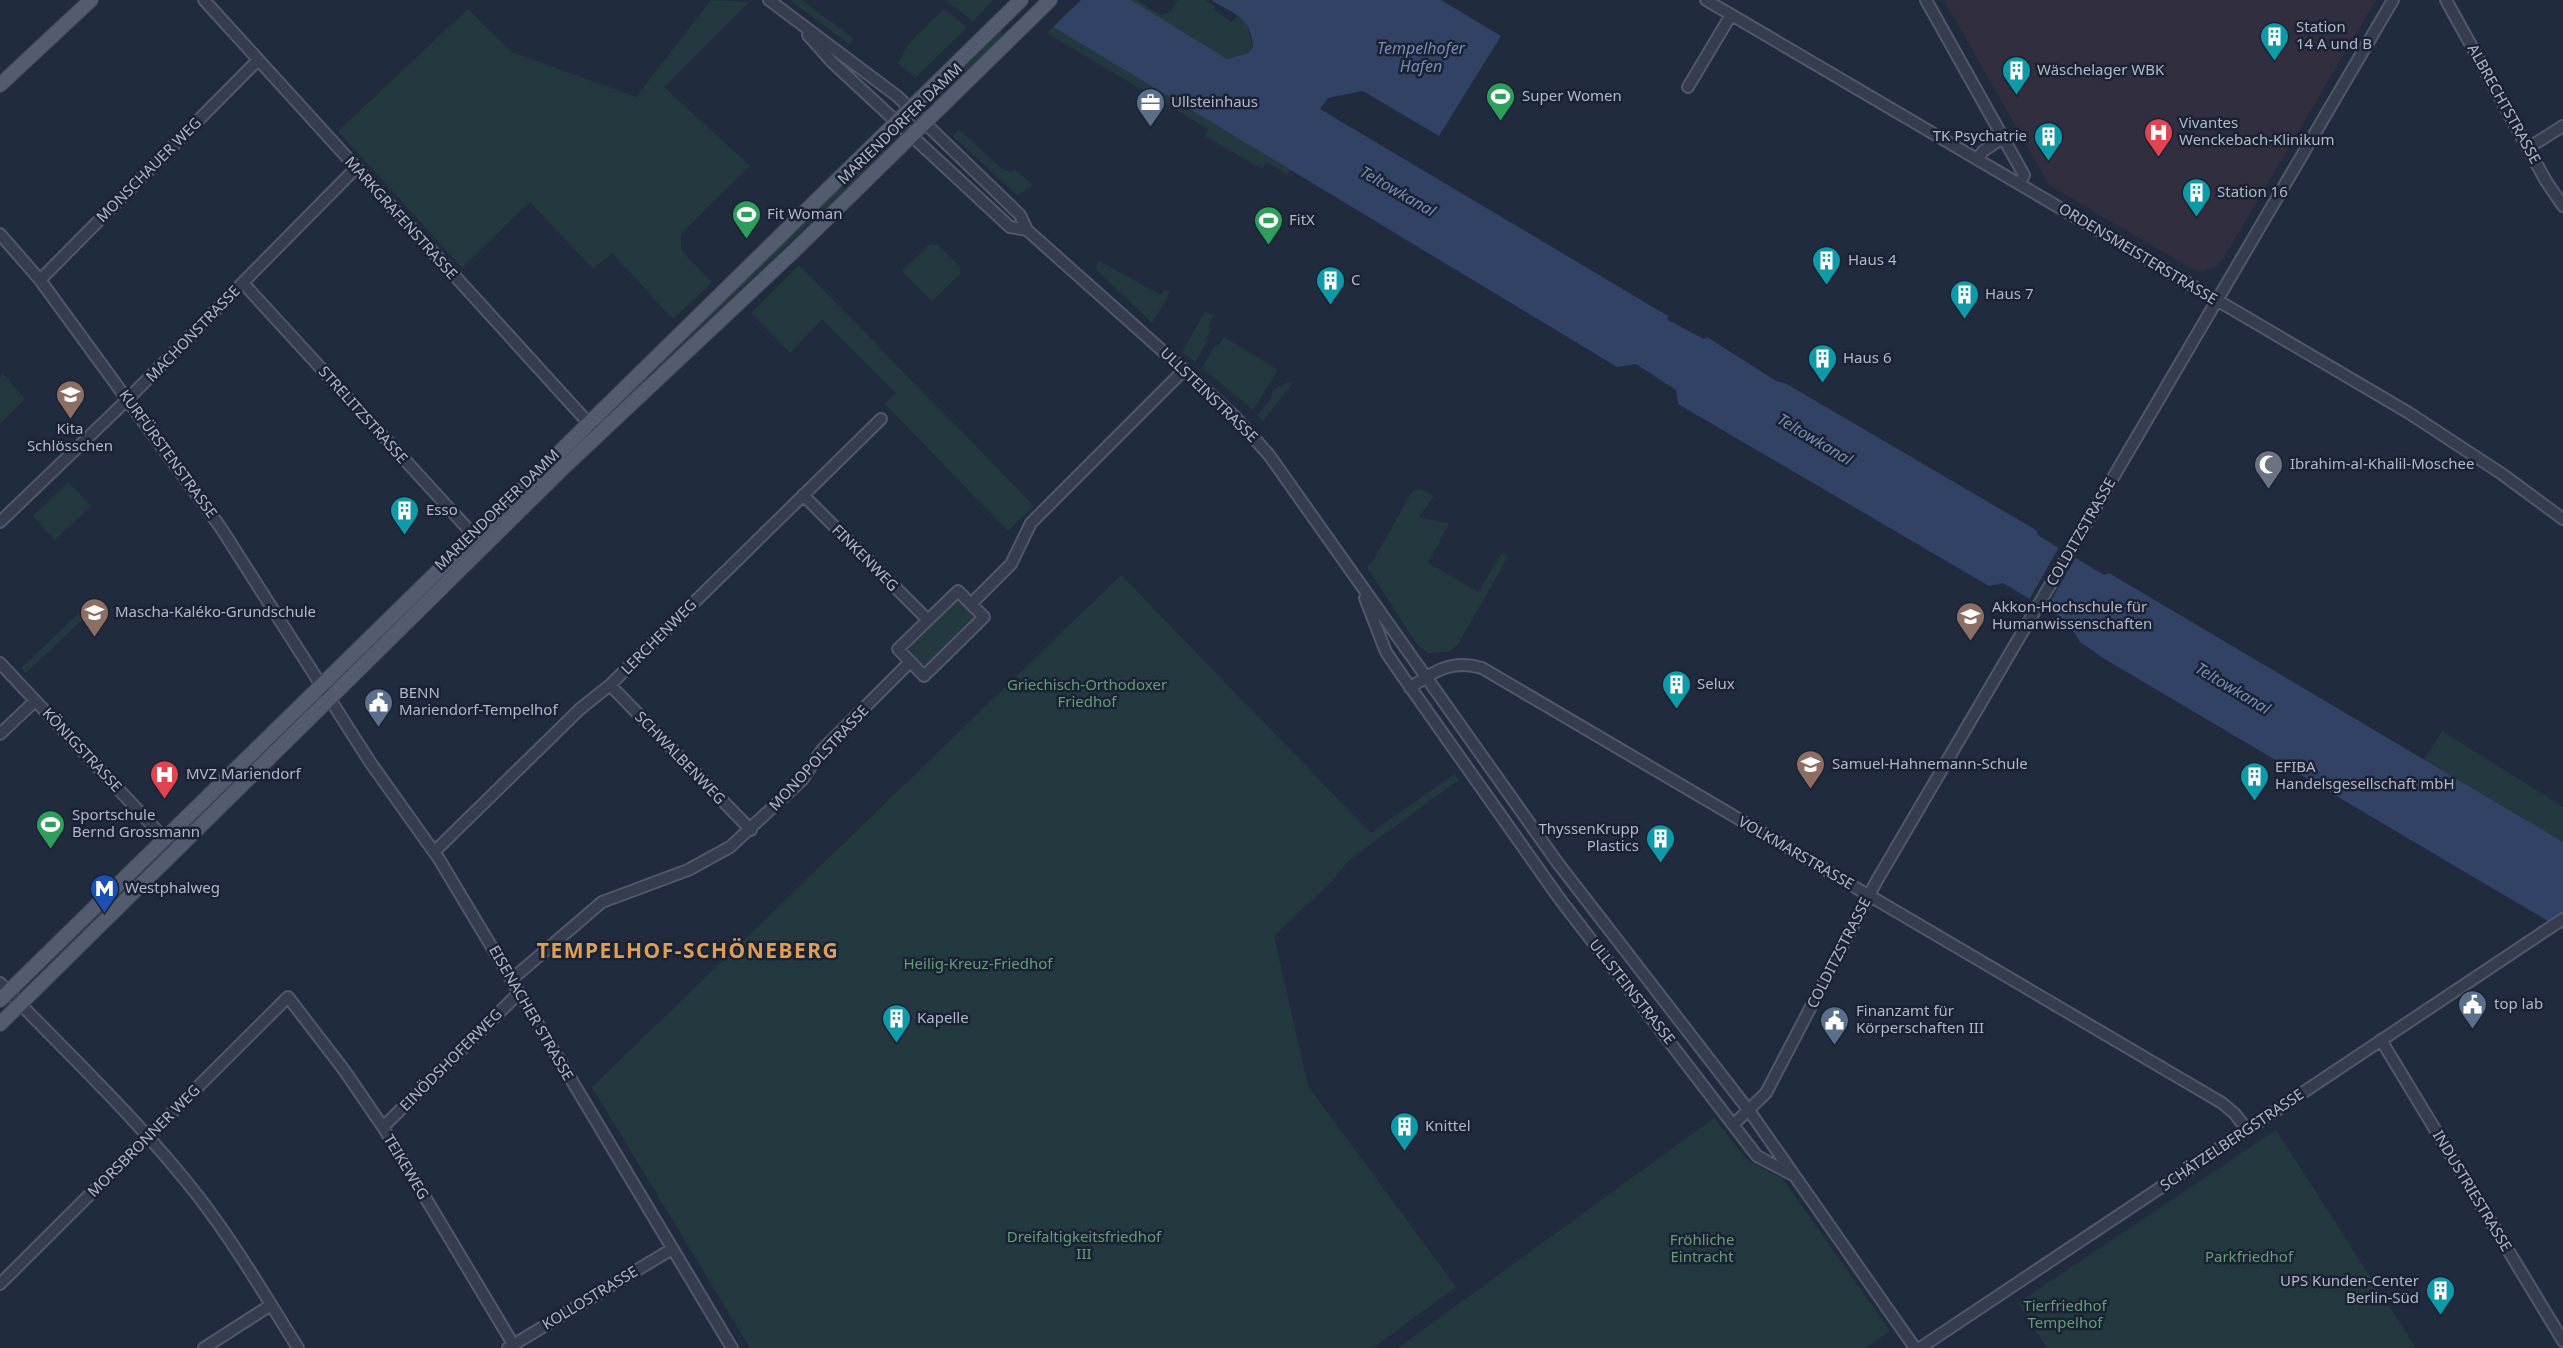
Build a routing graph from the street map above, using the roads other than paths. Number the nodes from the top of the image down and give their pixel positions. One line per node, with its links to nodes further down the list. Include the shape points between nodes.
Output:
1 (91, 0): 13 (main road)
2 (204, 0): 12 (street, MARKGRAFENSTRASSE)
3 (770, 0): 11 (street, ULLSTEINSTRASSE)
4 (1021, 0): 15 (main road, MARIENDORFER DAMM)
5 (1050, 0): 17 (main road, MARIENDORFER DAMM)
6 (1706, 0): 10 (street, ORDENSMEISTERSTRASSE)
7 (1926, 0): 20 (street)
8 (2393, 0): 30 (street, COLDITZSTRASSE)
9 (2446, 0): 21 (street, ALBRECHTSTRASSE)
10 (1731, 15): 14 (street); 22 (street, ORDENSMEISTERSTRASSE)
11 (798, 24): 15 (street, ULLSTEINSTRASSE, via 841,52); 16 (street, ULLSTEINSTRASSE)
12 (258, 60): 23 (street, MARKGRAFENSTRASSE); 28 (street, MONSCHAUER WEG)
13 (0, 85)
14 (1688, 87)
15 (910, 108): 16 (main road, MARIENDORFER DAMM); 17 (street, ULLSTEINSTRASSE)
16 (895, 121): 19 (street, ULLSTEINSTRASSE); 34 (main road, MARIENDORFER DAMM)
17 (924, 123): 19 (main road, MARIENDORFER DAMM); 26 (street, ULLSTEINSTRASSE, via 1020,215)
18 (2563, 126): 21 (street)
19 (911, 136): 26 (street, ULLSTEINSTRASSE, via 1010,226); 35 (main road, MARIENDORFER DAMM)
20 (2003, 138): 22 (street); 24 (street, via 2024,176)
21 (2528, 148): 25 (street, ALBRECHTSTRASSE)
22 (1978, 159): 24 (street, ORDENSMEISTERSTRASSE)
23 (356, 168): 29 (street, MACHONSTRASSE); 34 (street, MARKGRAFENSTRASSE)
24 (2020, 184): 30 (street, ORDENSMEISTERSTRASSE)
25 (2563, 206)
26 (1027, 230): 31 (street, ULLSTEINSTRASSE)
27 (0, 234): 28 (street, KURFÜRSTENSTRASSE)
28 (40, 279): 32 (street, KURFÜRSTENSTRASSE)
29 (243, 283): 32 (street, MACHONSTRASSE); 39 (street, STRELITZSTRASSE)
30 (2216, 300): 37 (street, ORDENSMEISTERSTRASSE, via 2433,428); 57 (street, COLDITZSTRASSE)
31 (1184, 370): 40 (street, ULLSTEINSTRASSE, via 1269,455); 41 (street, via 1031,523 1011,564)
32 (128, 399): 38 (street, MACHONSTRASSE); 46 (street, KURFÜRSTENSTRASSE, via 221,528)
33 (881, 419): 36 (street, LERCHENWEG)
34 (588, 422): 35 (street, MARKGRAFENSTRASSE); 39 (main road, MARIENDORFER DAMM)
35 (599, 435): 39 (main road, MARIENDORFER DAMM)
36 (803, 495): 42 (street, FINKENWEG); 47 (street, LERCHENWEG)
37 (2563, 519)
38 (0, 522)
39 (479, 541): 46 (main road, MARIENDORFER DAMM); 49 (main road, MARIENDORFER DAMM)
40 (1362, 587): 45 (street, ULLSTEINSTRASSE); 48 (street, ULLSTEINSTRASSE, via 1386,652)
41 (971, 604): 42 (street, via 958,591); 43 (street, via 984,617 924,676)
42 (928, 620): 43 (street, via 898,649)
43 (910, 662): 54 (street, MONOPOLSTRASSE, via 822,750 802,780)
44 (0, 663): 50 (street, KÖNIGSTRASSE)
45 (1427, 676): 48 (street); 52 (street, ULLSTEINSTRASSE); 57 (street, VOLKMARSTRASSE, via 1449,665 1482,668)
46 (321, 684): 49 (street, EISENACHER STRASSE); 55 (main road, MARIENDORFER DAMM)
47 (610, 686): 54 (street, SCHWALBENWEG); 56 (street, LERCHENWEG, via 580,709)
48 (1410, 688): 53 (street, ULLSTEINSTRASSE)
49 (329, 697): 56 (street, EISENACHER STRASSE, via 398,804); 63 (main road, MARIENDORFER DAMM)
50 (35, 701): 51 (street); 55 (street, KÖNIGSTRASSE)
51 (0, 734)
52 (1498, 778): 53 (street); 66 (street, ULLSTEINSTRASSE, via 1557,862)
53 (1481, 790): 67 (street, ULLSTEINSTRASSE, via 1559,898)
54 (751, 830): 59 (street, MONOPOLSTRASSE, via 708,861 602,902)
55 (164, 838): 60 (main road, MARIENDORFER DAMM)
56 (435, 851): 59 (street, EISENACHER STRASSE)
57 (1869, 895): 68 (street, COLDITZSTRASSE, via 1777,1074); 71 (street, VOLKMARSTRASSE, via 2222,1103)
58 (2563, 919): 65 (street, SCHÄTZELBERGSTRASSE)
59 (511, 980): 61 (street, EISENACHER STRASSE)
60 (3, 992): 63 (street)
61 (519, 993): 70 (street, EINÖDSHOFERWEG); 74 (street, EISENACHER STRASSE)
62 (288, 997): 70 (street, TEIKEWEG); 72 (street, MORSBRONNER WEG)
63 (20, 1004): 64 (main road, MARIENDORFER DAMM); 72 (street)
64 (0, 1024)
65 (2381, 1040): 71 (street, SCHÄTZELBERGSTRASSE); 77 (street, INDUSTRIESTRASSE)
66 (1719, 1070): 67 (street); 68 (street, ULLSTEINSTRASSE)
67 (1703, 1083): 69 (street, ULLSTEINSTRASSE)
68 (1750, 1112): 69 (street, COLDITZSTRASSE); 73 (street, ULLSTEINSTRASSE)
69 (1734, 1124): 73 (street, ULLSTEINSTRASSE, via 1756,1156)
70 (382, 1127): 78 (street, TEIKEWEG)
71 (2247, 1130): 83 (street, SCHÄTZELBERGSTRASSE)
72 (148, 1136): 75 (street, MORSBRONNER WEG); 76 (street, via 214,1217)
73 (1796, 1177): 82 (street, ULLSTEINSTRASSE)
74 (672, 1249): 78 (street, KOLLOSTRASSE); 81 (street, EISENACHER STRASSE)
75 (0, 1284)
76 (271, 1305): 79 (street); 80 (street)
77 (2563, 1341)
78 (511, 1346)
79 (204, 1348)
80 (298, 1348)
81 (732, 1348)
82 (1915, 1348)
83 (1920, 1348)

